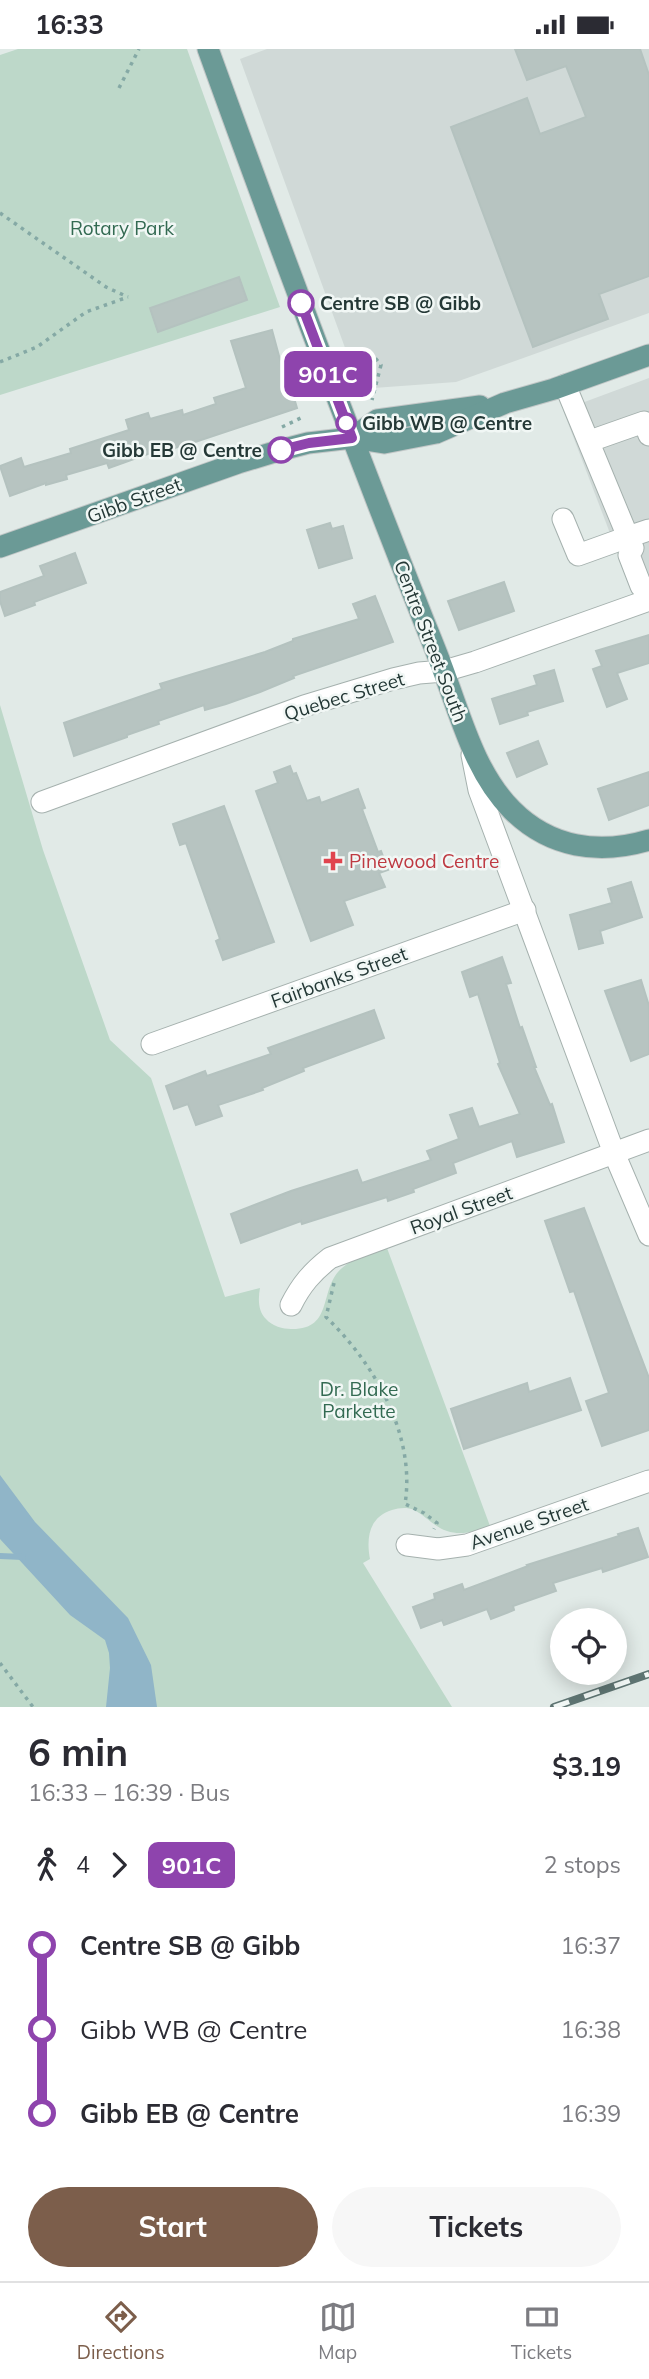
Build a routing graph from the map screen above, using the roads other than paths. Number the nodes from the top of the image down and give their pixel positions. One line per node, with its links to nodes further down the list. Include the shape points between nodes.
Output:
1 (208, 49): 5 (main road, Centre Street South)
2 (647, 361): 3 (main road, Gibb Street)
3 (565, 385): 5 (main road, Gibb Street, via 505,403 377,421); 6 (street)
4 (649, 435): 6 (street, via 644,422)
5 (352, 438): 10 (main road, Gibb Street, via 309,443 238,463); 14 (main road, Centre Street South)
6 (590, 441): 9 (street)
7 (563, 519): 9 (street, via 578,555)
8 (649, 530): 9 (street)
9 (630, 543): 11 (street, via 640,550); 12 (street, via 629,555 641,586)
10 (0, 547)
11 (649, 573)
12 (649, 588)
13 (649, 600): 14 (street, Quebec Street)
14 (444, 671): 15 (main road, Centre Street South); 16 (street, Quebec Street, via 393,679 304,706)
15 (470, 745): 17 (main road, via 512,810 558,841 608,848); 18 (street, Centre Street South, via 479,790)
16 (42, 803)
17 (649, 840)
18 (525, 910): 19 (street, Fairbanks Street); 21 (street, Centre Street South)
19 (152, 1044)
20 (649, 1140): 21 (street, Royal Street)
21 (614, 1153): 22 (street, Centre Street South); 23 (street, Royal Street, via 330,1258 301,1285)
22 (649, 1235)
23 (291, 1304)
24 (649, 1481): 25 (street, Avenue Street, via 467,1545)
25 (416, 1546)

